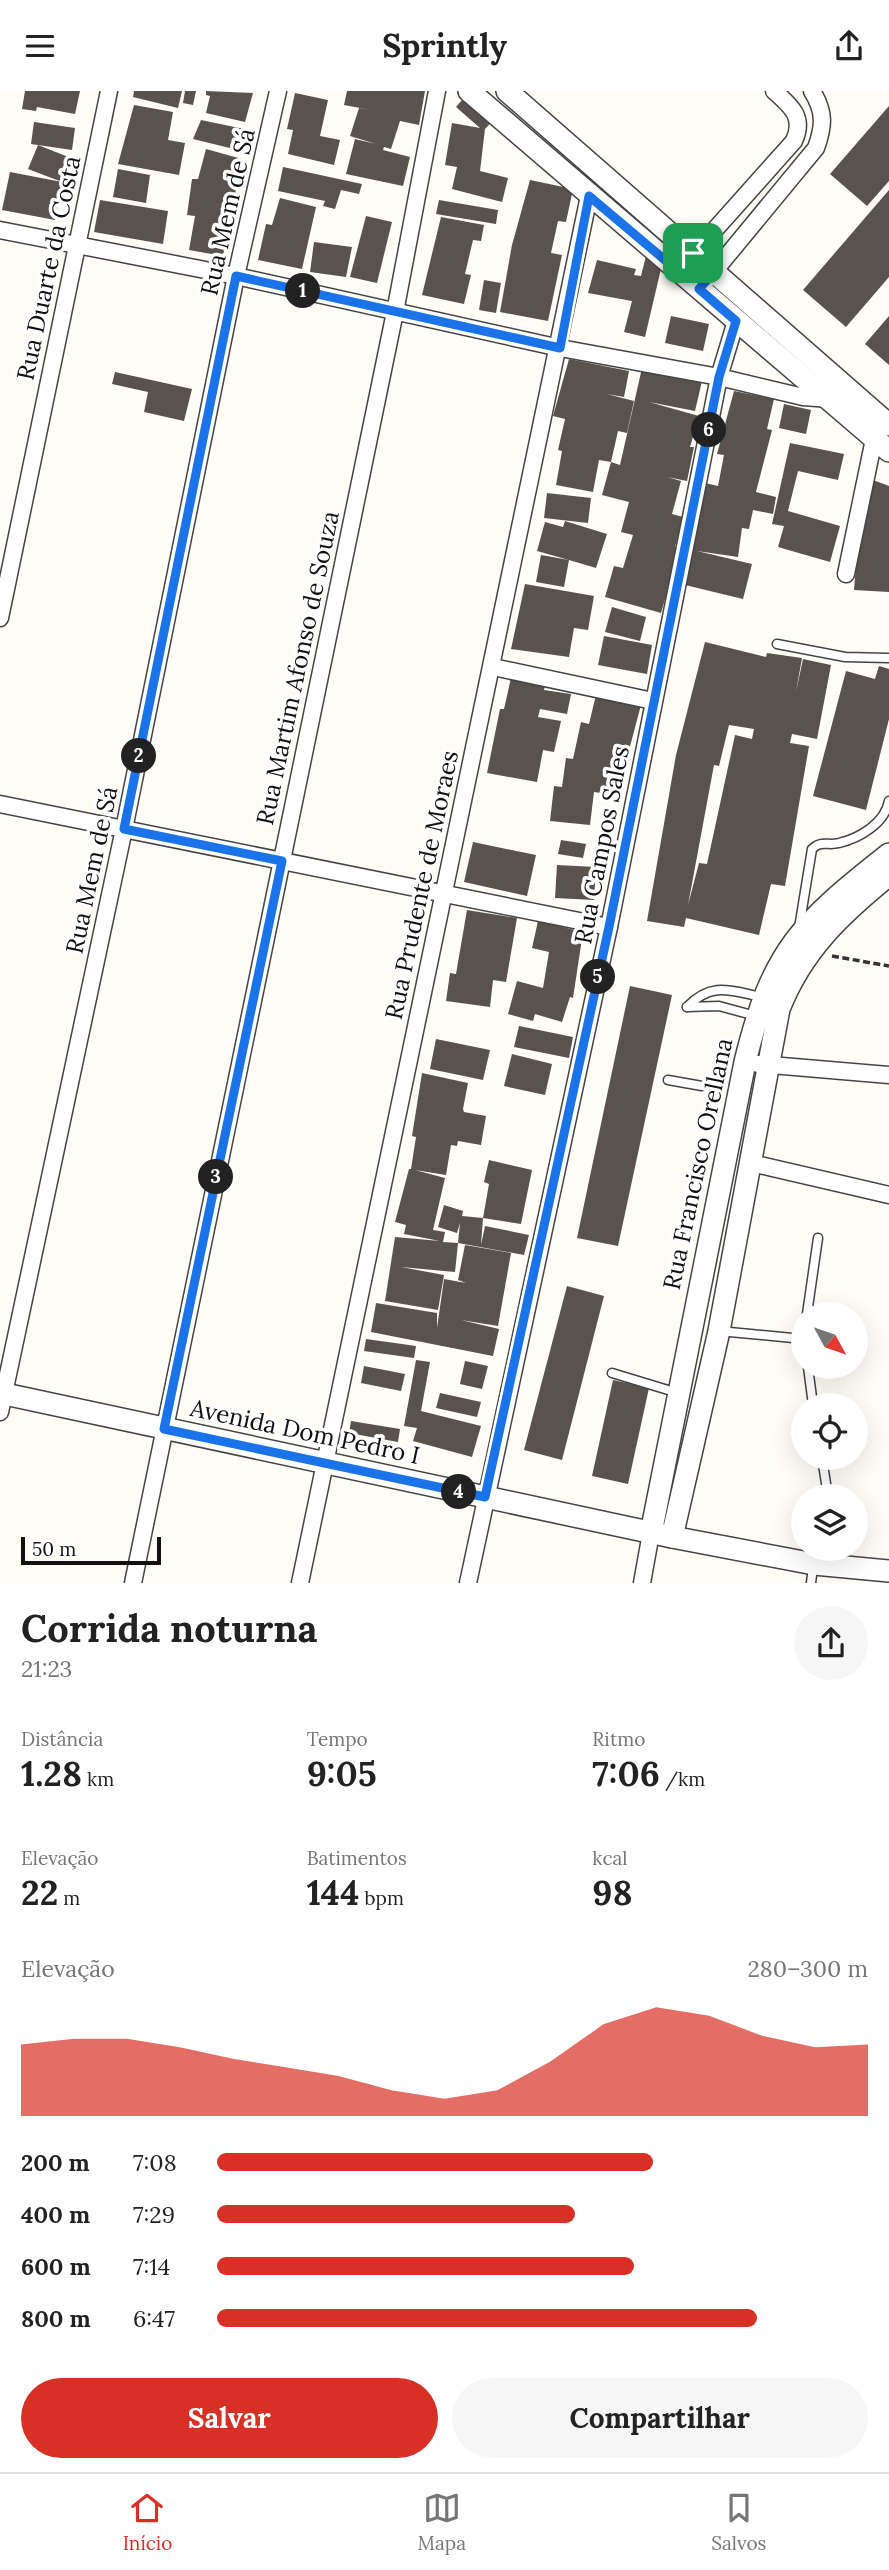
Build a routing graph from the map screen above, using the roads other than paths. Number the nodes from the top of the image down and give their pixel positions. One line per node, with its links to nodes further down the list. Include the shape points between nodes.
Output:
1 (109, 91): 11 (street, Rua Duarte da Costa)
2 (278, 91): 15 (street, Rua Mem de Sá)
3 (437, 91): 17 (street, Rua Martim Afonso de Souza)
4 (469, 91): 9 (street)
5 (507, 91): 12 (street)
6 (774, 91): 8 (street)
7 (810, 91): 8 (street); 14 (street, via 820,104 824,127 816,148)
8 (793, 108): 12 (street, via 799,120 794,141)
9 (589, 196): 13 (street); 19 (street, Rua Prudente de Moraes)
10 (0, 230): 11 (street)
11 (78, 245): 15 (street); 25 (street, Rua Duarte da Costa)
12 (693, 253): 13 (street); 14 (street)
13 (678, 271): 16 (street)
14 (714, 272): 16 (street); 21 (street)
15 (236, 276): 17 (street); 32 (street, Rua Mem de Sá)
16 (699, 289): 18 (street)
17 (396, 312): 19 (street); 34 (street, Rua Martim Afonso de Souza)
18 (736, 321): 20 (street, Rua Campos Sales); 22 (street)
19 (560, 348): 20 (street); 28 (street, Rua Prudente de Moraes)
20 (719, 377): 22 (street); 29 (street, Rua Campos Sales)
21 (843, 385): 22 (street); 23 (street)
22 (828, 401): 23 (street)
23 (884, 438): 24 (street)
24 (846, 574)
25 (0, 618)
26 (777, 644): 27 (lane, via 835,655)
27 (889, 658)
28 (493, 667): 29 (street); 36 (street, Rua Prudente de Moraes)
29 (653, 701): 37 (street, Rua Campos Sales)
30 (889, 801): 38 (lane, via 886,813 873,827 842,842 822,843 812,849)
31 (0, 803): 32 (street)
32 (124, 829): 34 (street); 54 (street, Rua Mem de Sá)
33 (889, 854): 38 (street, Rua Francisco Orellana, via 838,895)
34 (282, 861): 36 (street); 55 (street, Rua Martim Afonso de Souza)
35 (889, 875): 38 (street, Rua Francisco Orellana)
36 (442, 893): 37 (street); 56 (street, Rua Prudente de Moraes)
37 (609, 927): 57 (street, Rua Campos Sales)
38 (803, 944): 39 (street, Rua Francisco Orellana)
39 (783, 973): 40 (street, Rua Francisco Orellana); 42 (street, Rua Francisco Orellana)
40 (759, 1007): 40 (lane, via 713,990 699,994 687,1007); 41 (street, Rua Francisco Orellana)
41 (745, 1062): 42 (street); 53 (street, Rua Francisco Orellana)
42 (767, 1064): 43 (street); 46 (street, Rua Francisco Orellana)
43 (889, 1075)
44 (668, 1080): 45 (lane)
45 (702, 1086)
46 (751, 1163): 47 (street); 50 (street, Rua Francisco Orellana)
47 (889, 1195)
48 (818, 1238): 49 (lane)
49 (810, 1302)
50 (719, 1331): 51 (lane); 59 (street, Rua Francisco Orellana)
51 (791, 1338)
52 (611, 1373): 53 (lane)
53 (678, 1393): 58 (street, Rua Francisco Orellana)
54 (1, 1400): 55 (street, Avenida Dom Pedro I)
55 (164, 1429): 56 (street, Avenida Dom Pedro I); 62 (street, Rua Martim Afonso de Souza)
56 (325, 1463): 57 (street, Avenida Dom Pedro I); 63 (street, Rua Prudente de Moraes)
57 (485, 1497): 58 (street, Avenida Dom Pedro I); 64 (street, Rua Campos Sales)
58 (651, 1533): 59 (street, Avenida Dom Pedro I); 65 (street)
59 (672, 1537): 60 (street, Avenida Dom Pedro I)
60 (818, 1567): 61 (street, Avenida Dom Pedro I)
61 (889, 1571)
62 (133, 1583)
63 (300, 1583)
64 (468, 1583)
65 (642, 1583)

